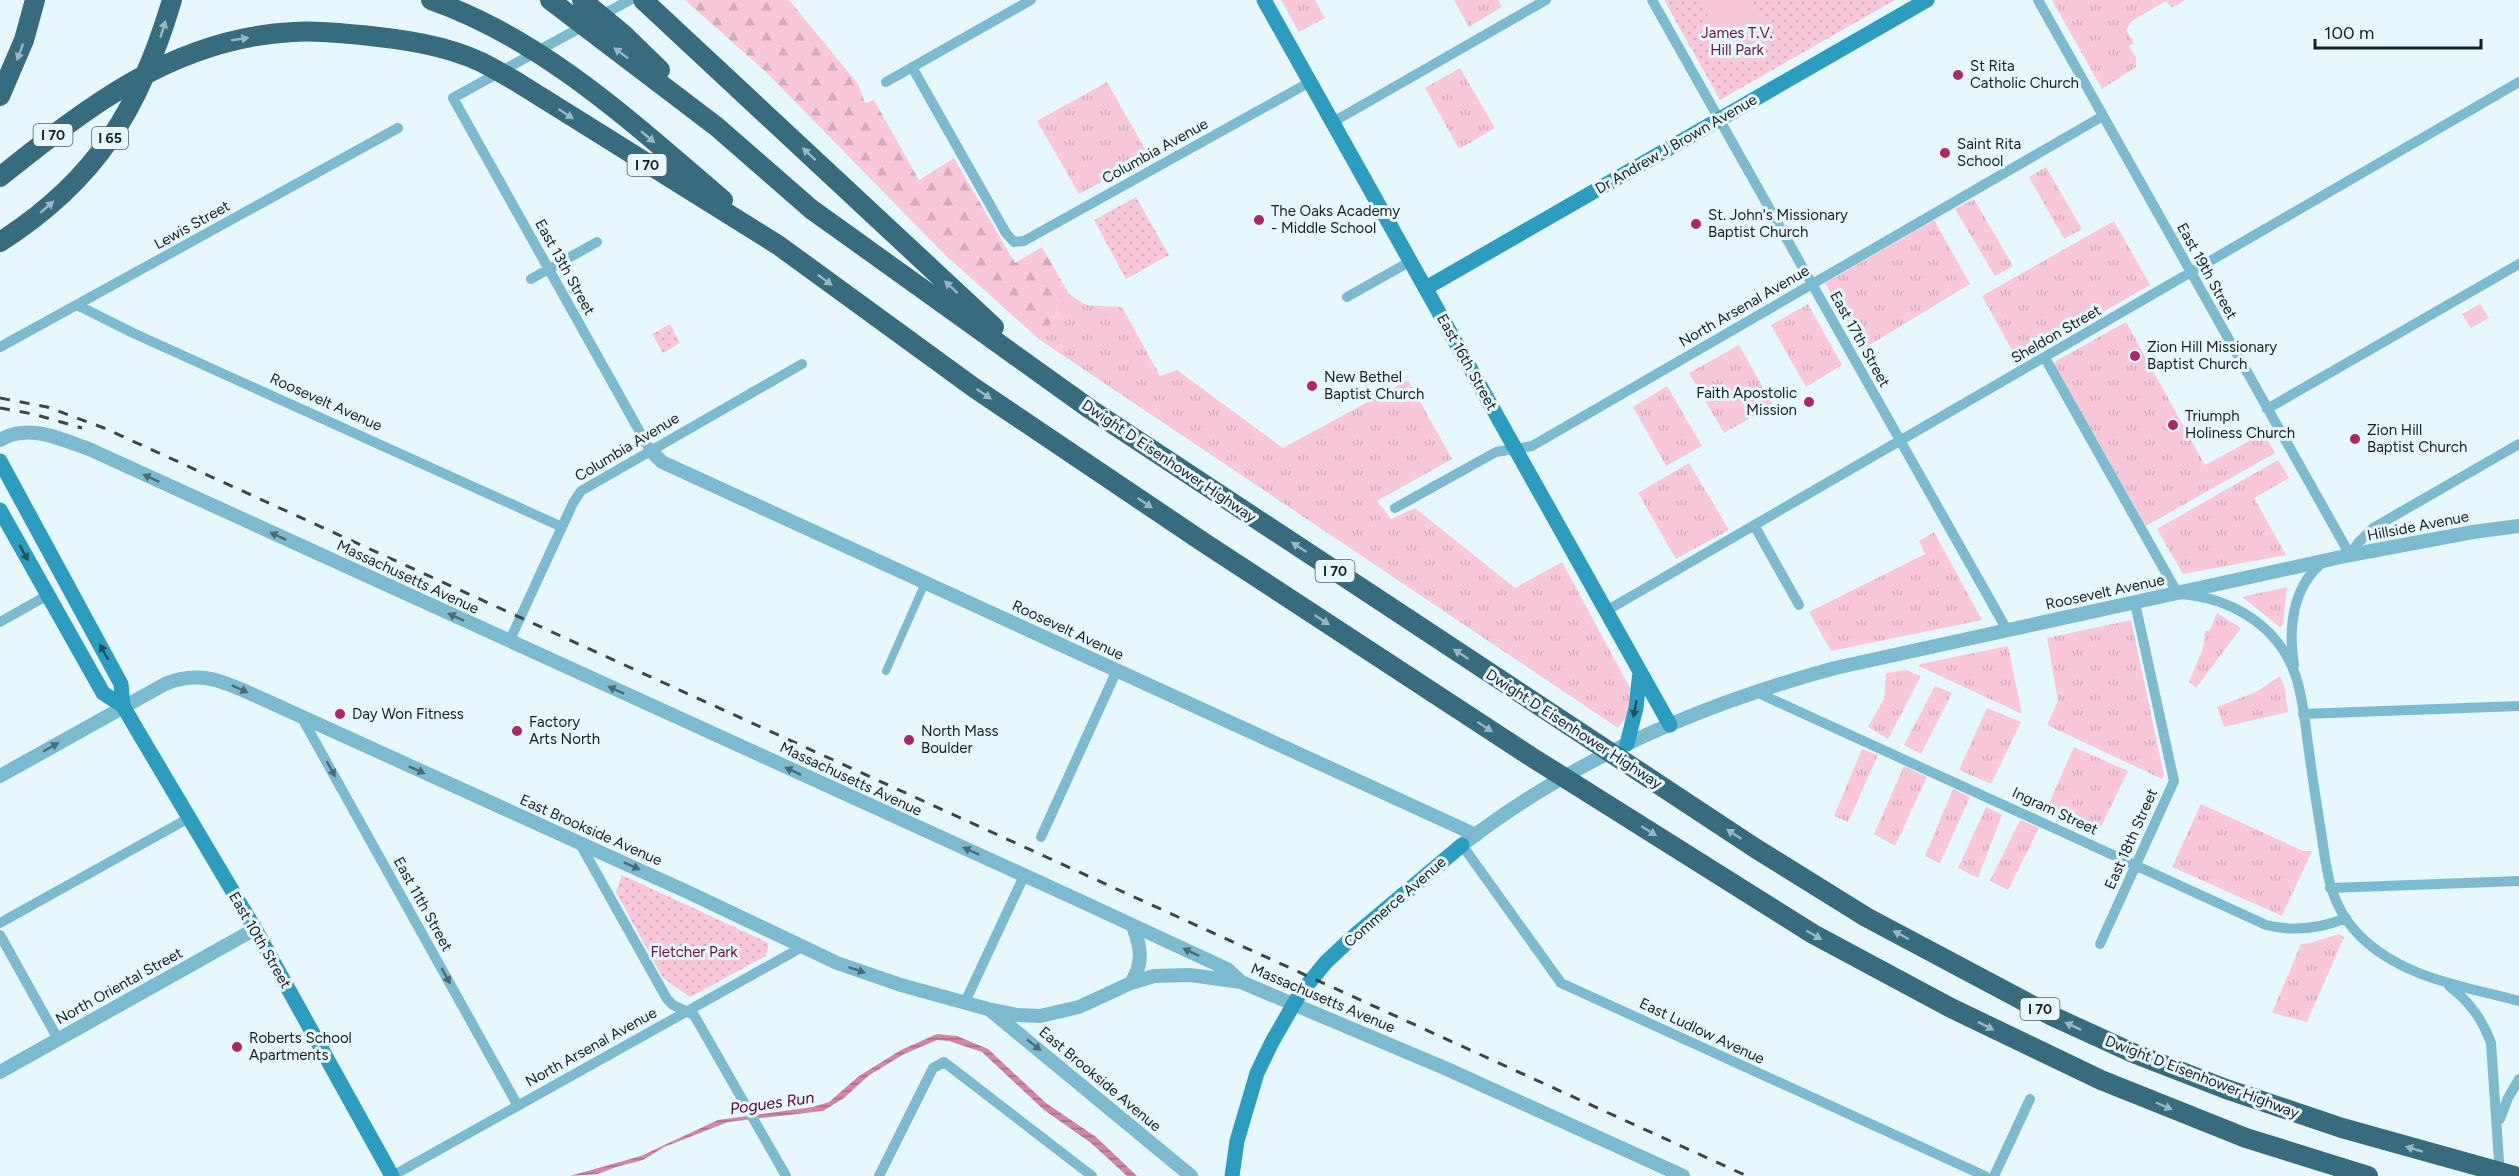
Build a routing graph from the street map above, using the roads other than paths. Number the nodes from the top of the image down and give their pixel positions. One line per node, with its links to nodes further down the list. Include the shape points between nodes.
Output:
1 (172, 0): 25 (highway, I 65, one-way to 1, via 49,206 111,137 142,85)
2 (431, 0): 27 (highway, one-way to 27, via 485,23 551,63 623,117)
3 (550, 0): 14 (highway)
4 (582, 0): 14 (highway)
5 (630, 0): 30 (street, East 13th Street, via 453,98)
6 (1031, 0): 15 (street)
7 (1264, 0): 17 (main road, East 16th Street)
8 (1546, 0): 22 (street)
9 (1652, 0): 21 (street, East 17th Street)
10 (1927, 0): 21 (main road, Dr Andrew J Brown Avenue)
11 (2038, 0): 20 (street, East 19th Street)
12 (35, 3): 19 (highway, one-way to 19, via 11,76)
13 (646, 3): 40 (highway, one-way to 13, via 996,329)
14 (608, 33): 40 (highway, Dwight D Eisenhower Highway / I 70, one-way to 14, via 811,209)
15 (912, 67): 16 (street); 17 (street, Columbia Avenue, via 1014,242 1024,241)
16 (886, 82)
17 (1310, 82): 22 (main road, East 16th Street)
18 (2519, 82): 31 (street, Sheldon Street)
19 (0, 96)
20 (2103, 116): 31 (street, East 19th Street); 33 (street, North Arsenal Avenue)
21 (1719, 120): 33 (street, East 17th Street); 34 (main road, Dr Andrew J Brown Avenue)
22 (1333, 122): 28 (main road, East 16th Street)
23 (398, 128): 36 (street, Lewis Street)
24 (0, 177): 27 (highway, I 70, one-way to 27, via 107,95 184,56 233,40 293,32 385,38 440,48 480,62)
25 (0, 242)
26 (597, 242): 30 (street)
27 (778, 246): 115 (highway, I 70, one-way to 115, via 993,400 1213,549 1533,758 1843,952 2101,1080 2302,1157)
28 (1411, 261): 34 (main road, East 16th Street); 35 (street)
29 (2519, 264): 41 (street)
30 (549, 269): 32 (street); 46 (street, East 13th Street)
31 (2191, 273): 38 (street, Sheldon Street); 41 (street, East 19th Street)
32 (531, 279)
33 (1812, 285): 43 (street, East 17th Street); 45 (street, North Arsenal Avenue, via 1532,446)
34 (1426, 288): 45 (main road, East 16th Street)
35 (1347, 297)
36 (77, 305): 37 (street, Lewis Street); 52 (street, Roosevelt Avenue)
37 (0, 347)
38 (2045, 358): 43 (street, Sheldon Street); 56 (street)
39 (802, 364): 46 (street, Columbia Avenue)
40 (1090, 409): 117 (highway, Dwight D Eisenhower Highway / I 70, one-way to 40, via 2280,1108 2155,1062 2052,1016 1866,917 1645,776)
41 (2267, 409): 53 (street, East 19th Street)
42 (0, 440): 63 (street, Massachusetts Avenue, one-way to 42, via 89,449 33,432 14,433)
43 (1900, 441): 50 (street, Sheldon Street); 62 (street, East 17th Street)
44 (2519, 444): 53 (street, via 2373,528)
45 (1515, 448): 48 (street, North Arsenal Avenue, via 1496,452); 60 (main road, East 16th Street)
46 (650, 450): 52 (street, Columbia Avenue, via 585,488); 55 (street, Roosevelt Avenue, via 662,462)
47 (0, 461): 69 (main road, East 10th Street, one-way to 47, via 121,684)
48 (1395, 508)
49 (0, 510): 57 (main road, East 10th Street, one-way to 57)
50 (1754, 525): 59 (street); 60 (street, Sheldon Street)
51 (2519, 526): 53 (street, Hillside Avenue)
52 (562, 527): 63 (street, Columbia Avenue)
53 (2350, 555): 54 (street, Hillside Avenue)
54 (2324, 561): 56 (street, Hillside Avenue); 67 (street, via 2308,576 2296,599 2292,646)
55 (925, 583): 64 (street, Roosevelt Avenue); 65 (street)
56 (2178, 594): 58 (street, Roosevelt Avenue); 67 (street, Roosevelt Avenue, via 2217,599 2248,615 2281,646)
57 (48, 595): 61 (street); 69 (main road, East 10th Street, via 103,693)
58 (2134, 603): 62 (street, Roosevelt Avenue); 81 (street, East 18th Street, via 2174,781)
59 (1799, 605)
60 (1606, 611): 66 (main road, East 16th Street)
61 (0, 622)
62 (2007, 630): 68 (street, Roosevelt Avenue, via 1835,668)
63 (509, 642): 82 (street, Massachusetts Avenue, one-way to 63)
64 (1117, 670): 77 (street, Roosevelt Avenue); 78 (street)
65 (886, 671)
66 (1641, 672): 73 (main road, East 16th Street); 74 (main road, one-way to 74)
67 (2297, 678): 71 (street, Roosevelt Avenue)
68 (1756, 692): 73 (street, Roosevelt Avenue); 81 (street, Ingram Street)
69 (123, 706): 72 (street, East Brookside Avenue, one-way to 72, via 165,684 197,676 217,680); 75 (street, one-way to 69); 76 (main road, East 10th Street)
70 (2519, 706): 71 (street)
71 (2303, 714): 84 (street, Roosevelt Avenue)
72 (302, 718): 79 (street, East Brookside Avenue, one-way to 79); 104 (street, East 11th Street, one-way to 104)
73 (1670, 725): 74 (street, Commerce Avenue)
74 (1627, 744): 77 (street, Commerce Avenue, via 1549,786)
75 (0, 776)
76 (189, 818): 86 (street); 88 (main road, East 10th Street)
77 (1476, 835): 80 (street, Commerce Avenue)
78 (1041, 837)
79 (579, 842): 91 (street, East Brookside Avenue, one-way to 91); 99 (street, via 667,999)
80 (1462, 845): 97 (main road, Commerce Avenue, via 1355,935); 113 (street, East Ludlow Avenue, via 1560,983)
81 (2136, 865): 85 (street, Ingram Street, via 2276,927 2314,928); 90 (street, East 18th Street)
82 (1024, 876): 87 (street, Massachusetts Avenue); 96 (street)
83 (2519, 881): 84 (street)
84 (2330, 888): 85 (street, Roosevelt Avenue)
85 (2346, 918): 93 (street, Roosevelt Avenue, via 2356,932 2389,959)
86 (0, 923)
87 (1132, 926): 92 (street, Massachusetts Avenue, one-way to 87, via 1227,969); 94 (street, via 1142,957)
88 (255, 929): 100 (street, North Oriental Street); 106 (main road, East 10th Street)
89 (0, 935): 100 (street)
90 (2100, 944)
91 (804, 946): 96 (street, East Brookside Avenue, one-way to 96, via 859,971); 99 (street, North Arsenal Avenue)
92 (1241, 982): 94 (street, East Brookside Avenue, via 1174,974); 97 (street, Massachusetts Avenue)
93 (2444, 982): 95 (street, Roosevelt Avenue); 105 (street, via 2465,998 2486,1028 2493,1058)
94 (1131, 983): 98 (street, East Brookside Avenue, via 1090,1003 1054,1014 1017,1015)
95 (2519, 1001)
96 (965, 1002): 98 (street, East Brookside Avenue)
97 (1293, 1004): 111 (main road, Commerce Avenue, via 1257,1073); 112 (street, Massachusetts Avenue)
98 (988, 1009): 110 (street, East Brookside Avenue, one-way to 110)
99 (686, 1011): 104 (street, North Arsenal Avenue); 107 (street, via 696,1019)
100 (58, 1039): 101 (street, North Oriental Street)
101 (0, 1072)
102 (2519, 1079): 105 (street)
103 (2030, 1099): 114 (street)
104 (518, 1106): 106 (street, North Arsenal Avenue)
105 (2498, 1125): 116 (street)
106 (392, 1176)
107 (786, 1176)
108 (879, 1176): 109 (street, via 933,1068 941,1063 951,1066)
109 (1092, 1176)
110 (1191, 1176)
111 (1232, 1176)
112 (1683, 1176)
113 (1985, 1176)
114 (1994, 1176)
115 (2368, 1176)
116 (2500, 1176)
117 (2514, 1176)

